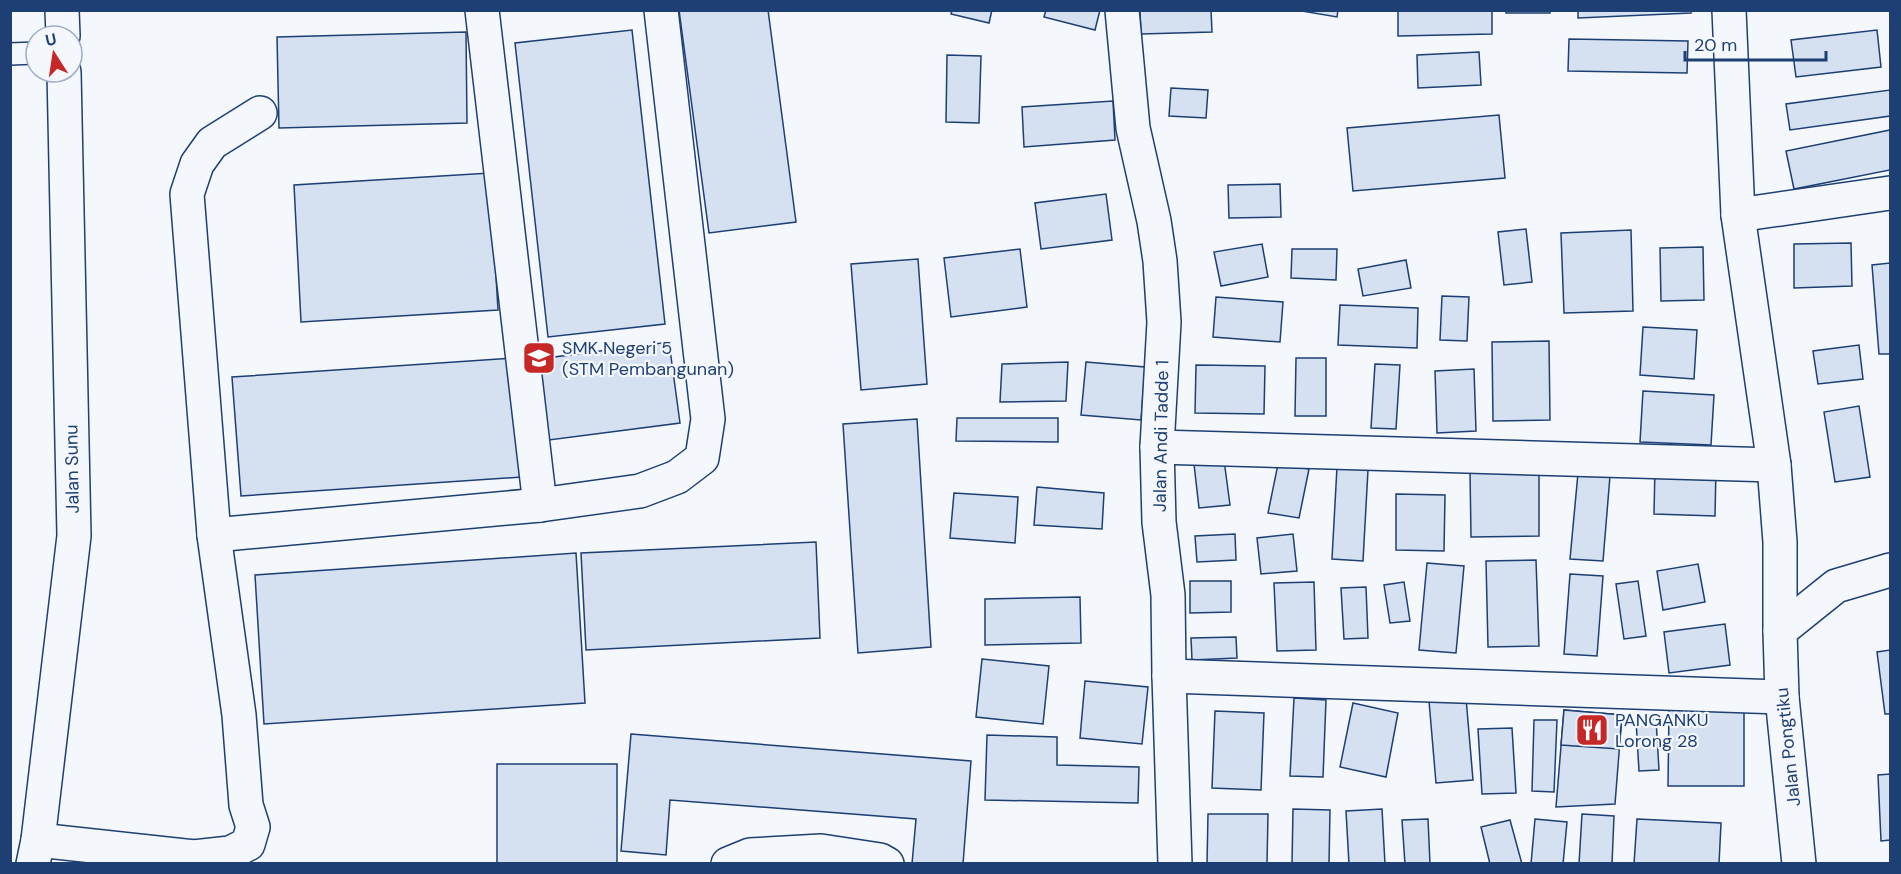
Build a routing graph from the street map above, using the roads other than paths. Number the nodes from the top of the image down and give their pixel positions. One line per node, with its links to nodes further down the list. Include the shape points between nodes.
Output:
1 (482, 10): 11 (street)
2 (662, 10): 11 (street, via 708,419 702,458 678,477 640,491)
3 (1122, 10): 9 (street, Jalan Andi Tadde 1, via 1133,128 1160,261 1164,322)
4 (1729, 10): 8 (street, Jalan Pongtiku)
5 (64, 84): 17 (street, Jalan Sunu, via 74,536)
6 (260, 113): 12 (street, via 212,142 197,164 188,194)
7 (1890, 193): 8 (street)
8 (1738, 215): 10 (street, Jalan Pongtiku)
9 (1157, 447): 10 (street); 15 (street, Jalan Andi Tadde 1, via 1159,522 1168,595)
10 (1774, 465): 14 (street, Jalan Pongtiku, via 1780,542)
11 (540, 505): 12 (street)
12 (214, 535): 17 (street, via 239,715 246,805 253,827 248,844 230,853 194,856)
13 (1890, 570): 14 (street, via 1836,586)
14 (1780, 631): 16 (street, Jalan Pongtiku)
15 (1169, 676): 16 (street); 20 (street, Jalan Andi Tadde 1)
16 (1782, 697): 21 (street, Jalan Pongtiku)
17 (35, 852)
18 (728, 864): 19 (street, via 750,855 821,851)
19 (887, 864)
20 (1175, 864)
21 (1799, 864)

